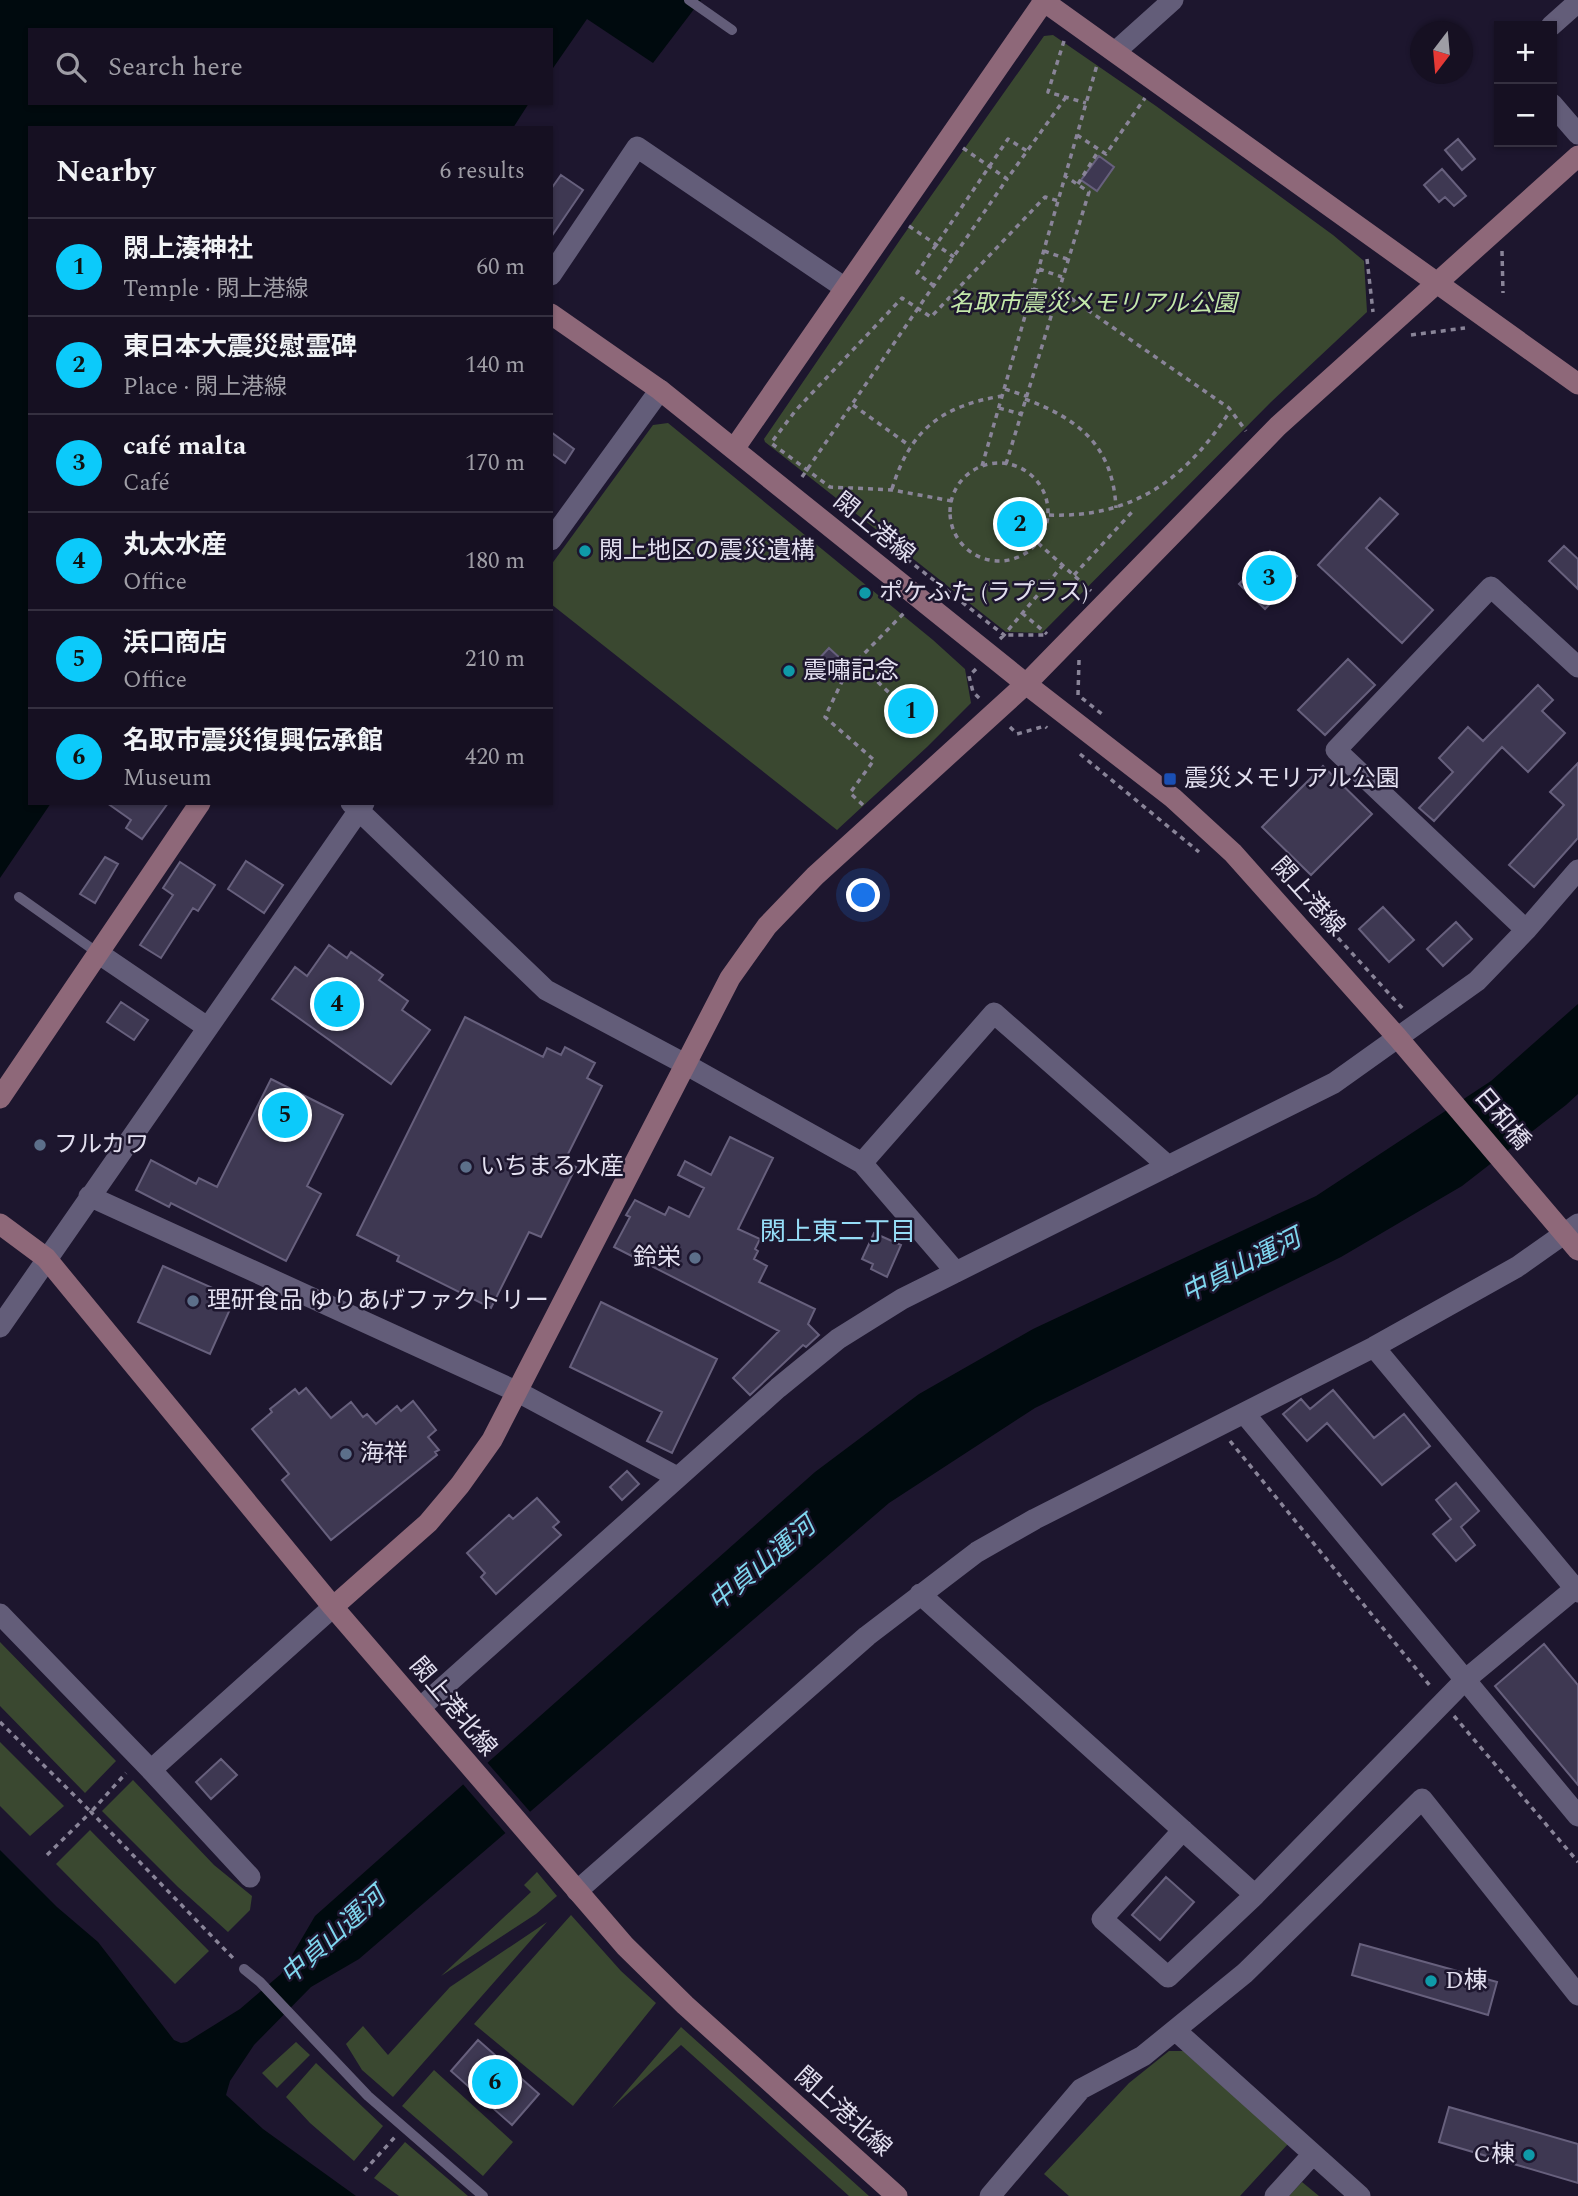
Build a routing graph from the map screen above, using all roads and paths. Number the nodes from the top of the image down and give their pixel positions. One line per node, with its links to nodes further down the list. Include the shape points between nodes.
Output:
1 (688, 0): 6 (lane)
2 (1043, 0): 8 (street); 35 (street)
3 (1173, 0): 8 (street)
4 (1578, 2): 5 (street)
5 (1557, 21)
6 (732, 30)
7 (1065, 36): 9 (path, via 1048,92)
8 (1112, 60): 11 (path, via 1098,60); 33 (street)
9 (1066, 97): 11 (path); 17 (path)
10 (1154, 100): 16 (path, via 1147,95 1106,154)
11 (1086, 103): 14 (path)
12 (1557, 110): 13 (street)
13 (1578, 134)
14 (1077, 135): 16 (path); 20 (path)
15 (962, 147): 19 (path)
16 (1100, 150): 22 (path)
17 (1027, 151): 19 (path, via 1008,139); 21 (path)
18 (1578, 156): 33 (street)
19 (989, 167): 21 (path); 25 (path)
20 (1065, 176): 22 (path); 23 (path)
21 (1007, 179): 28 (path)
22 (1078, 184): 29 (path, via 1089,192)
23 (1059, 201): 26 (path); 38 (path, via 1045,197 931,317)
24 (907, 225): 25 (path)
25 (936, 245): 28 (path); 34 (path, via 917,273)
26 (1044, 251): 29 (path); 30 (path)
27 (1359, 251): 40 (path, via 1369,260 1374,311)
28 (954, 257): 34 (path)
29 (1067, 259): 32 (path)
30 (1039, 270): 32 (path); 36 (path)
31 (553, 272): 35 (street, via 636,147)
32 (1062, 277): 37 (path)
33 (1438, 283): 43 (street); 81 (street, via 1278,426)
34 (934, 286): 38 (path)
35 (845, 288): 54 (street)
36 (1033, 289): 37 (path); 44 (path)
37 (1056, 295): 47 (path); 50 (path, via 1066,295)
38 (918, 309): 48 (path); 57 (path, via 902,298 796,410 771,443)
39 (553, 315): 45 (street, 閖上港線)
40 (1364, 320)
41 (1472, 327): 42 (path)
42 (1405, 336)
43 (1578, 384)
44 (1004, 389): 46 (path); 47 (path)
45 (660, 390): 54 (street, 閖上港線); 64 (street)
46 (1002, 396): 49 (path); 53 (path, via 972,401 943,414)
47 (1026, 398): 51 (path); 61 (path, via 1082,428 1107,465)
48 (853, 405): 53 (path); 57 (path)
49 (999, 408): 51 (path); 56 (path)
50 (1231, 410): 52 (path); 61 (path, via 1185,469 1162,486)
51 (1021, 414): 55 (path)
52 (1246, 431)
53 (910, 446): 59 (path)
54 (734, 449): 81 (street, 閖上港線)
55 (1006, 464): 56 (path); 63 (path, via 1020,468 1042,487)
56 (982, 466): 60 (path, via 958,485)
57 (807, 470): 58 (path); 59 (path, via 830,487)
58 (802, 477)
59 (892, 490): 60 (path)
60 (952, 501): 65 (path, via 952,528 959,542 984,559 1013,559)
61 (1115, 508): 63 (path)
62 (1132, 512): 68 (path)
63 (1049, 515): 65 (path)
64 (553, 537)
65 (1038, 543): 67 (path)
66 (897, 552): 73 (path)
67 (1063, 565): 68 (path); 71 (path)
68 (1074, 575): 69 (path, via 1091,591)
69 (1083, 600)
70 (904, 613): 77 (path)
71 (1022, 613): 73 (path); 74 (path)
72 (1057, 626): 74 (path)
73 (1004, 635): 74 (path); 75 (path)
74 (1048, 635)
75 (999, 641)
76 (1080, 654): 78 (path)
77 (856, 661): 83 (path); 89 (path, via 825,716 874,760 850,793)
78 (1078, 662)
79 (1578, 667): 93 (street, via 1491,587 1336,750)
80 (978, 668): 82 (path, via 969,676 972,692)
81 (1026, 684): 96 (street, 閖上港線, via 1173,798 1233,853); 97 (street, via 815,876 767,926 730,978)
82 (982, 701)
83 (904, 707)
84 (1008, 725): 85 (path, via 1017,734 1045,726)
85 (1053, 732)
86 (1074, 749): 90 (path)
87 (199, 805): 94 (street)
88 (358, 805): 95 (street); 97 (street, via 546,990)
89 (867, 808)
90 (1200, 853)
91 (1578, 870): 93 (street)
92 (19, 897): 94 (lane)
93 (1526, 930): 96 (street, via 1477,981)
94 (98, 953): 95 (street); 99 (street)
95 (207, 1027): 102 (street)
96 (1398, 1038): 98 (street, 閖上港線); 101 (street, via 1334,1083)
97 (685, 1064): 100 (street); 109 (street)
98 (1435, 1081): 104 (street, 日和橋)
99 (0, 1098)
100 (862, 1163): 101 (street, via 995,1013); 106 (street)
101 (1168, 1166): 106 (street)
102 (89, 1196): 105 (street); 109 (street)
103 (0, 1224): 105 (street, 閖上港北線)
104 (1573, 1236): 108 (street)
105 (46, 1258): 107 (street); 115 (street, 閖上港北線)
106 (956, 1272): 112 (street, via 838,1339)
107 (0, 1327)
108 (1374, 1347): 110 (street); 113 (street)
109 (518, 1392): 112 (street); 115 (street, via 492,1440 428,1523)
110 (1244, 1413): 111 (street); 117 (street)
111 (1217, 1427): 114 (street, via 1035,1519 977,1552); 118 (path)
112 (677, 1477): 119 (street)
113 (1577, 1589): 117 (street)
114 (920, 1594): 125 (street); 129 (street)
115 (333, 1607): 119 (street, 閖上港北線); 122 (street)
116 (0, 1614): 122 (street)
117 (1465, 1680): 124 (street); 130 (street)
118 (1436, 1693)
119 (420, 1708): 129 (street, 閖上港北線)
120 (1450, 1712): 127 (path)
121 (0, 1722): 123 (path)
122 (140, 1766): 123 (path); 128 (street)
123 (91, 1812): 126 (path); 131 (path)
124 (1578, 1816)
125 (1183, 1830): 130 (street); 130 (street, via 1102,1919 1168,1977)
126 (47, 1854)
127 (1578, 1863)
128 (250, 1877)
129 (576, 1891): 138 (street, 閖上港北線, via 685,2005)
130 (1255, 1895)
131 (244, 1969): 134 (lane)
132 (1578, 1995): 133 (street, via 1422,1799 1245,1973)
133 (1175, 2031): 135 (street); 139 (street, via 1143,2056 1081,2089)
134 (403, 2128): 136 (path); 137 (lane)
135 (1313, 2154): 140 (street); 141 (street)
136 (364, 2171)
137 (483, 2196)
138 (897, 2196)
139 (990, 2196)
140 (1275, 2196)
141 (1360, 2196)

